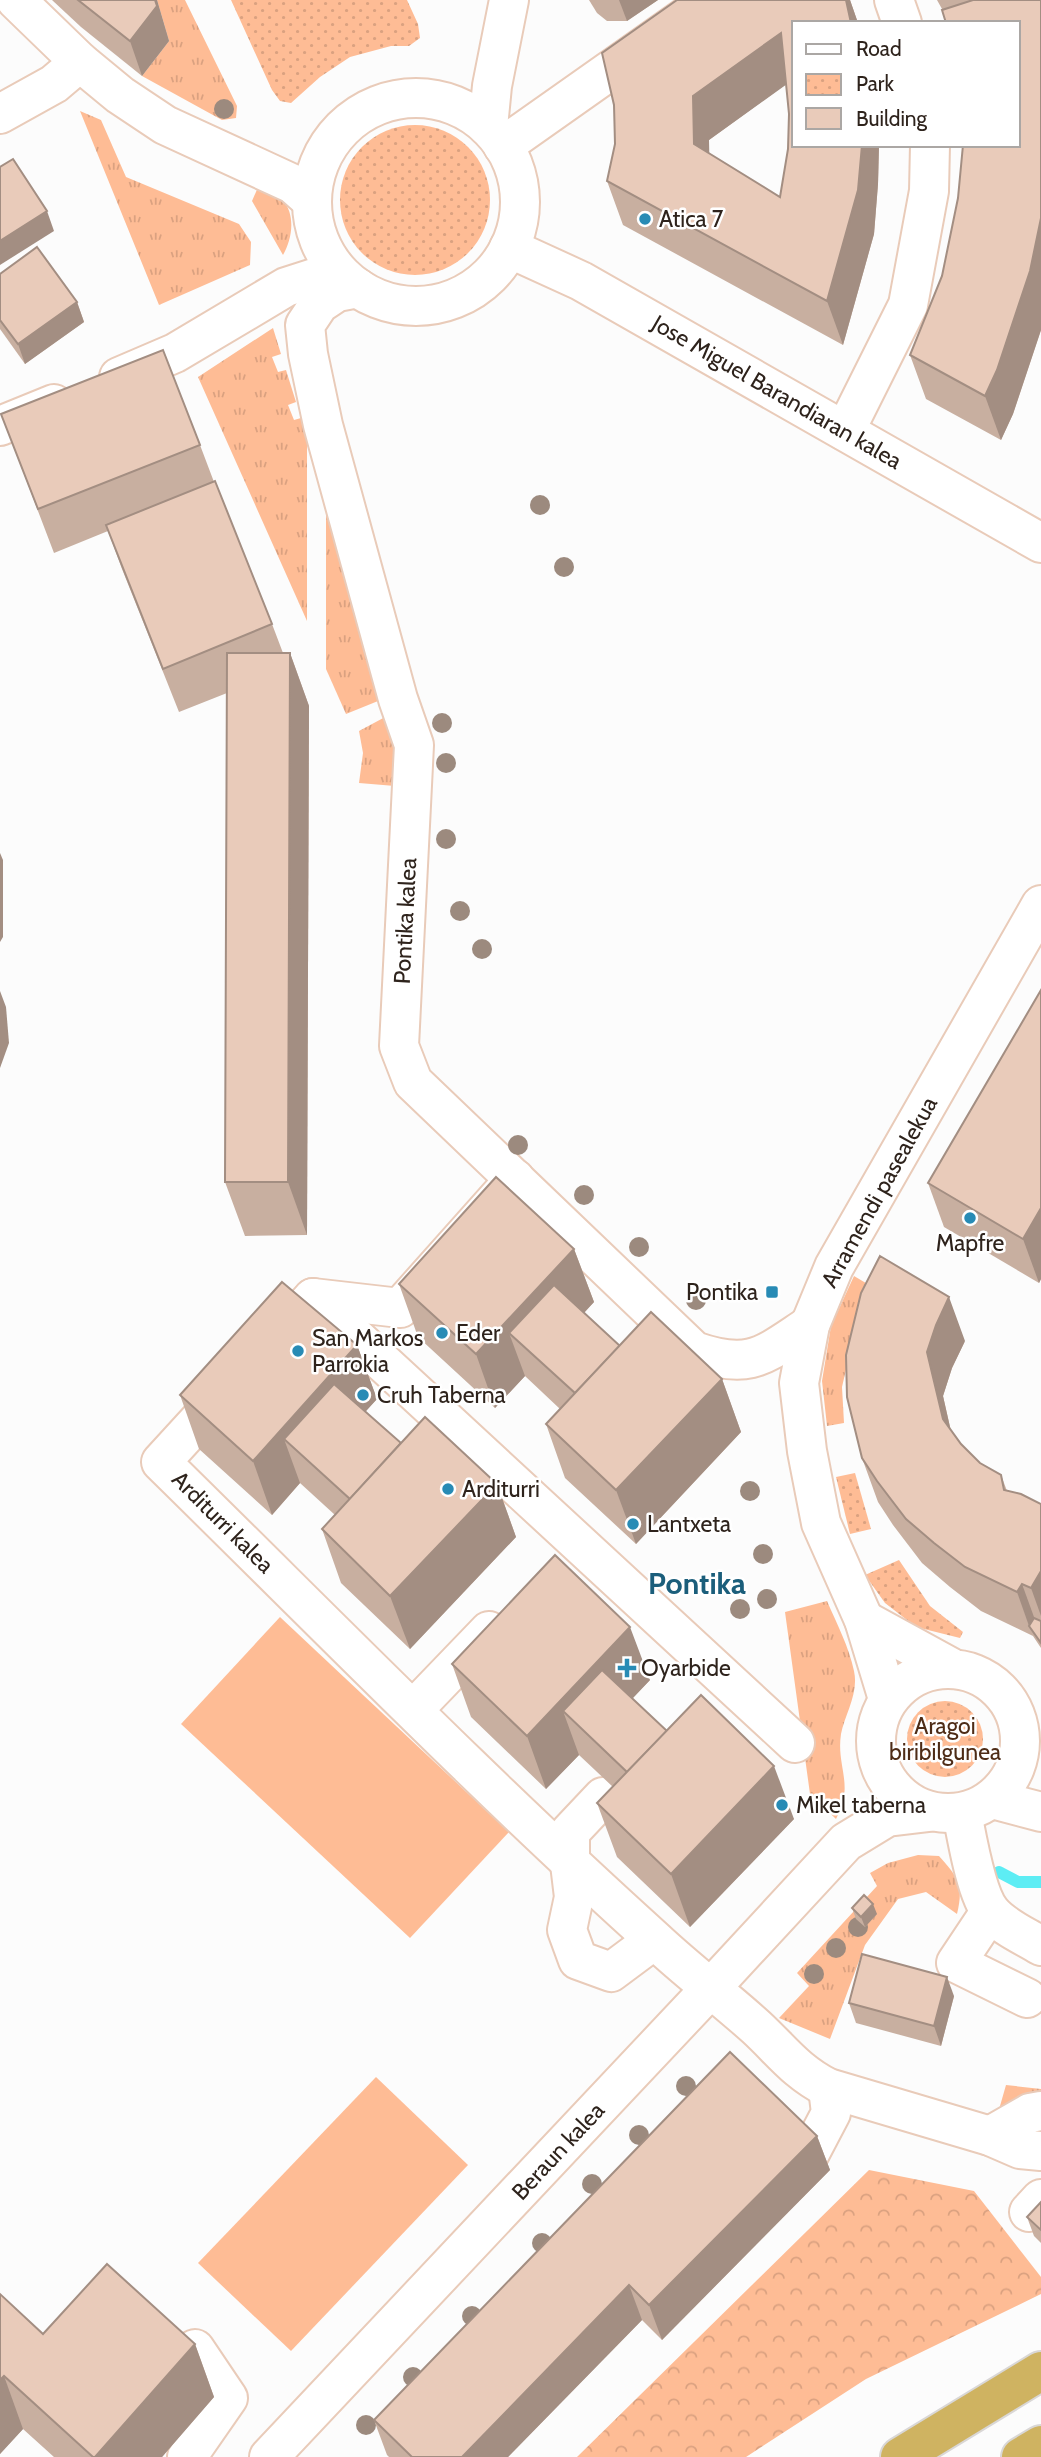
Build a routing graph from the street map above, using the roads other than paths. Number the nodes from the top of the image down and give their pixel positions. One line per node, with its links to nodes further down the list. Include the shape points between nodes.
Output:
1 (509, 0): 8 (street, via 492,86)
2 (710, 0): 8 (street)
3 (894, 0): 5 (street)
4 (12, 10): 6 (street)
5 (901, 21)
6 (80, 62): 7 (street, via 54,84); 10 (street, via 165,125 293,184)
7 (0, 114)
8 (495, 137): 10 (street, via 471,114 440,101 408,98 375,106 332,139 317,169); 11 (street, via 512,162 519,183 518,225)
9 (930, 147): 14 (street, via 929,191 908,305)
10 (311, 200): 12 (street, via 319,240)
11 (509, 248): 12 (street, via 480,284 447,302 400,306 368,295); 14 (street, Jose Miguel Barandiaran kalea, via 581,281)
12 (347, 279): 13 (street, via 286,288 175,353); 17 (street, Pontika kalea, via 319,304 305,325 323,425 414,745 399,1046 413,1082)
13 (0, 426)
14 (845, 431): 15 (street, Jose Miguel Barandiaran kalea)
15 (1041, 543)
16 (1041, 905): 19 (street, Arramendi pasealekua, via 834,1267)
17 (514, 1180): 18 (street, via 400,1308); 19 (street, Pontika kalea, via 694,1350 732,1361 763,1356)
18 (313, 1298): 20 (street); 26 (street, Arditurri kalea, via 161,1462)
19 (810, 1325): 23 (street, Arramendi pasealekua, via 799,1383 807,1451 821,1523)
20 (576, 1540): 21 (street); 27 (street)
21 (547, 1570)
22 (509, 1610): 26 (street)
23 (864, 1620): 24 (street); 25 (street, Arramendi pasealekua)
24 (950, 1667): 25 (street, via 908,1679); 28 (street, via 975,1673 1005,1695)
25 (888, 1699): 29 (street, via 877,1721)
26 (413, 1710): 34 (street, Arditurri kalea)
27 (795, 1743)
28 (1031, 1746): 31 (street, via 1020,1755 1010,1779)
29 (877, 1752): 31 (street, via 882,1773 901,1798); 33 (street, Beraun kalea)
30 (603, 1797): 34 (street, via 570,1832)
31 (961, 1808): 32 (street); 33 (street, Beraun kalea, via 887,1817); 35 (street)
32 (1041, 1812)
33 (846, 1842): 38 (street, Beraun kalea)
34 (570, 1864): 36 (street, Arditurri kalea); 36 (street, via 574,1898 567,1930 578,1960 611,1972)
35 (990, 1912): 37 (street); 39 (street, via 956,1963)
36 (654, 1940): 38 (street, Arditurri kalea)
37 (1041, 1946)
38 (710, 1989): 40 (street, Arditurri kalea, via 757,2028); 51 (street, Beraun kalea)
39 (1027, 1998)
40 (785, 2059): 41 (street, Arditurri kalea); 42 (street, via 780,2085)
41 (828, 2088): 44 (street, Arditurri kalea); 46 (street, via 831,2113)
42 (772, 2096)
43 (1041, 2111): 44 (street)
44 (990, 2136): 45 (street, Arditurri kalea, via 1020,2149)
45 (1041, 2151)
46 (810, 2153)
47 (195, 2349): 50 (street, via 228,2398)
48 (1041, 2371): 52 (highway)
49 (1041, 2445): 53 (highway)
50 (187, 2457)
51 (269, 2457)
52 (900, 2457)
53 (1021, 2457)

